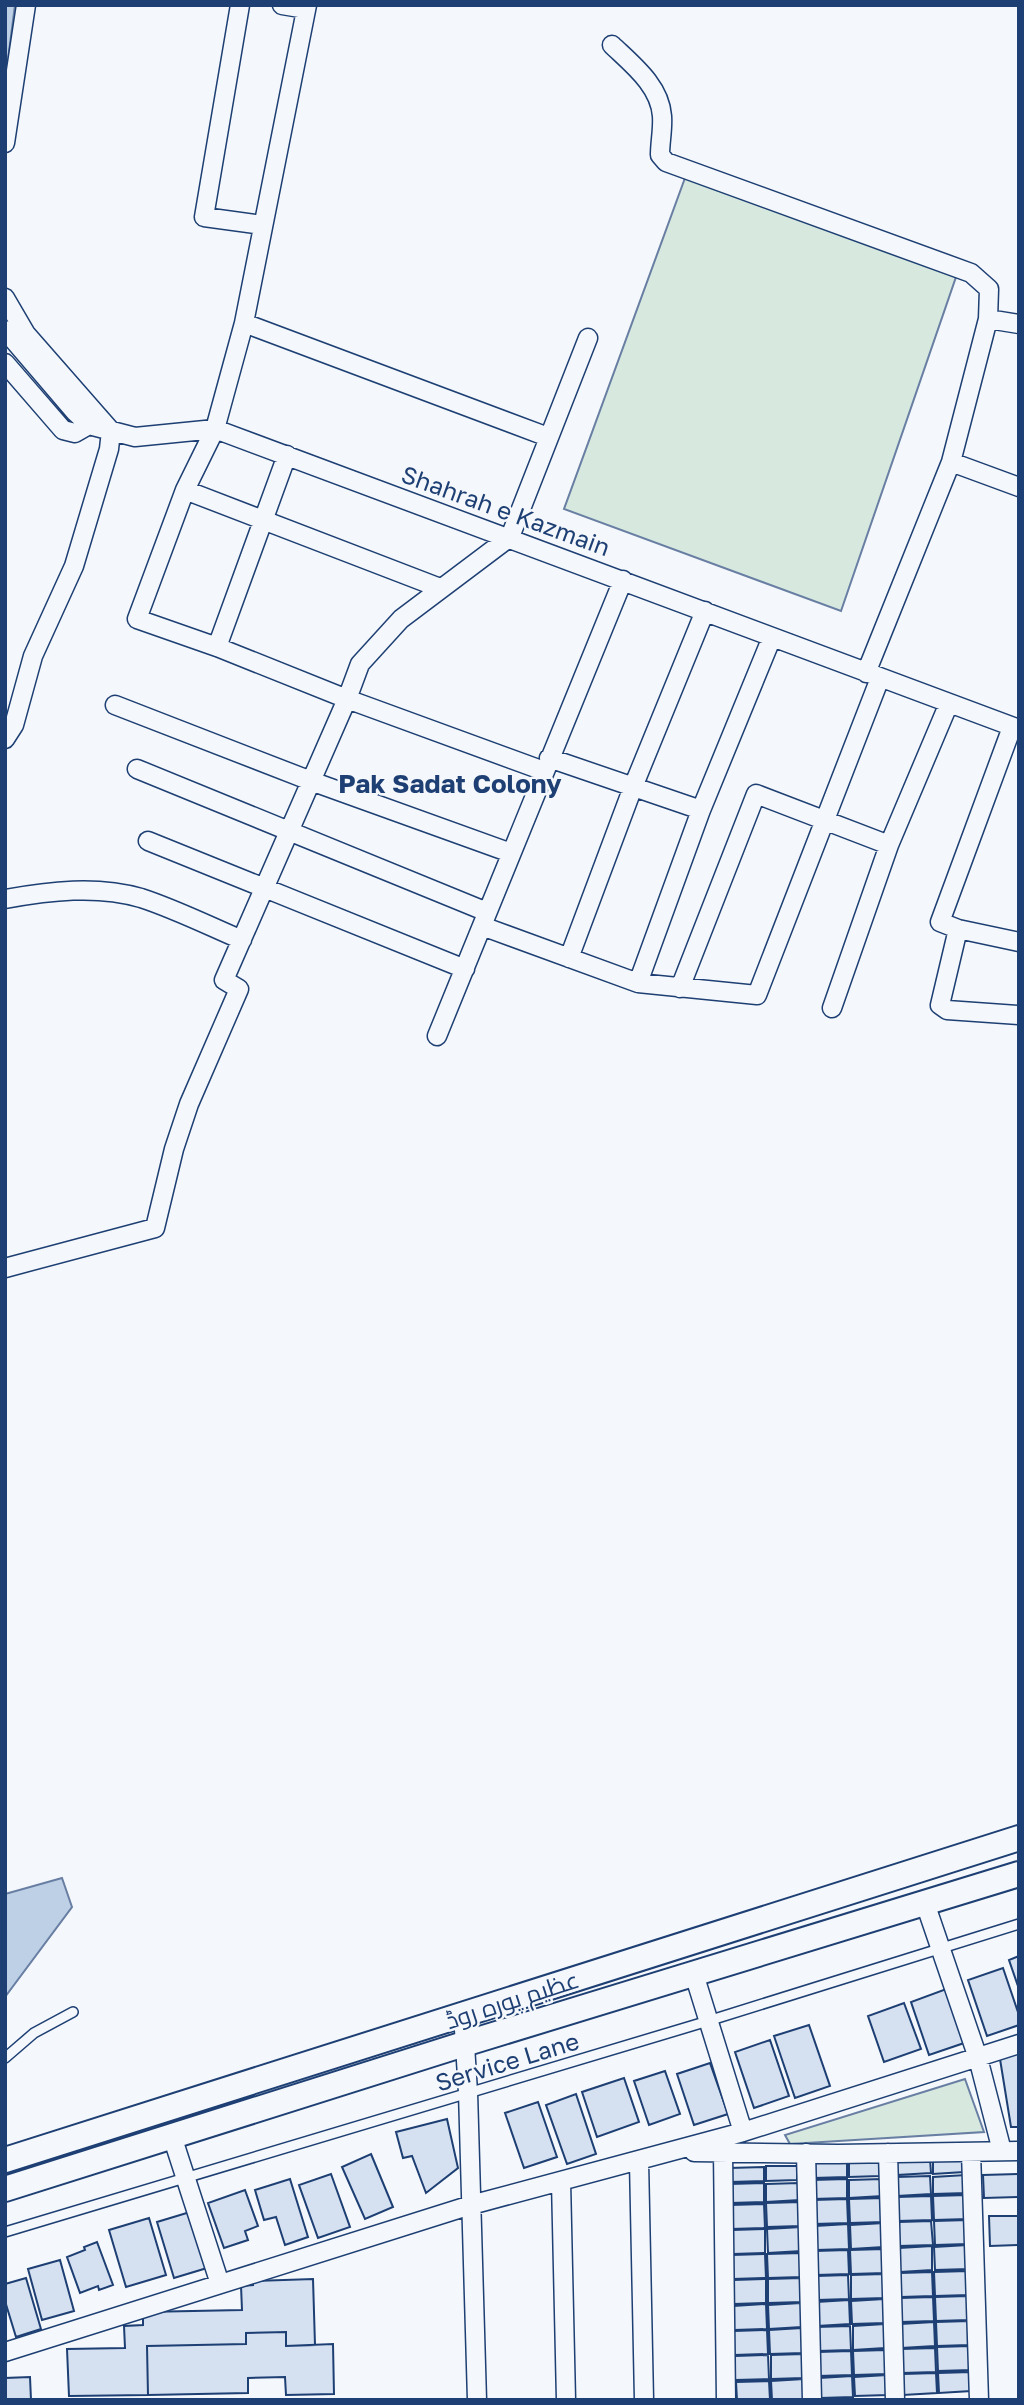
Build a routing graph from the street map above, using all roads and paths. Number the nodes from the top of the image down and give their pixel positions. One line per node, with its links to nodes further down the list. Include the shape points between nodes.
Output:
1 (26, 5): 6 (street)
2 (240, 5): 7 (street, via 204,217)
3 (282, 5): 4 (street)
4 (306, 7): 7 (street)
5 (612, 45): 9 (street, via 644,76 659,99 660,155 666,162 971,273 989,289)
6 (5, 143)
7 (262, 225): 10 (street)
8 (5, 298): 17 (street, via 26,334)
9 (988, 319): 11 (street); 20 (street)
10 (244, 323): 16 (street); 18 (street)
11 (1019, 324)
12 (5, 330): 15 (street)
13 (589, 338): 18 (street)
14 (5, 363): 15 (street, via 62,430 75,433)
15 (89, 425): 17 (street, Shahrah e Kazmain)
16 (215, 429): 17 (street, Shahrah e Kazmain, via 135,438); 19 (street, Shahrah e Kazmain); 22 (street)
17 (111, 431): 35 (street, via 74,566 33,656 14,725)
18 (548, 437): 24 (street)
19 (287, 455): 23 (street); 24 (street, Shahrah e Kazmain)
20 (951, 462): 21 (street); 30 (street)
21 (1019, 487)
22 (185, 490): 23 (street); 29 (street, via 137,619)
23 (265, 521): 26 (street); 29 (street)
24 (510, 537): 25 (street, Shahrah e Kazmain); 26 (street)
25 (623, 580): 27 (street, Shahrah e Kazmain); 36 (street)
26 (440, 588): 31 (street, via 401,619 360,664)
27 (705, 611): 28 (street, Shahrah e Kazmain); 39 (street)
28 (772, 637): 30 (street, Shahrah e Kazmain); 40 (street)
29 (217, 647): 31 (street)
30 (873, 675): 32 (street, Shahrah e Kazmain); 41 (street)
31 (347, 699): 36 (street); 38 (street)
32 (949, 703): 34 (street, Shahrah e Kazmain); 44 (street)
33 (115, 705): 38 (street)
34 (1015, 728): 49 (street, via 940,922)
35 (5, 739)
36 (547, 764): 39 (street); 45 (street)
37 (137, 769): 42 (street)
38 (311, 781): 42 (street); 45 (street)
39 (633, 787): 40 (street); 52 (street)
40 (701, 810): 54 (street)
41 (824, 818): 44 (street); 55 (street, via 757,995); 55 (street, via 756,793)
42 (288, 833): 46 (street); 48 (street)
43 (148, 841): 46 (street)
44 (890, 845): 56 (street)
45 (511, 853): 48 (street)
46 (264, 889): 50 (street); 53 (street)
47 (5, 898): 50 (street, via 38,892 114,893 141,898)
48 (485, 919): 52 (street); 53 (street)
49 (958, 929): 51 (street); 57 (street, via 940,1005 947,1010)
50 (242, 940): 59 (street, via 224,980 239,989 189,1104 155,1228)
51 (1019, 942)
52 (569, 958): 54 (street)
53 (465, 969): 58 (street)
54 (638, 984): 55 (street)
55 (680, 988)
56 (832, 1008)
57 (1019, 1015)
58 (438, 1036)
59 (5, 1268)
60 (1019, 1838): 67 (main road, عظیم پورہ روڈ)
61 (1019, 1874): 62 (main road, عظیم پورہ روڈ)
62 (925, 1903): 64 (street); 65 (main road, عظیم پورہ روڈ)
63 (1019, 1924): 64 (lane, Service Lane)
64 (941, 1948): 68 (lane, Service Lane); 72 (street)
65 (694, 1974): 68 (street); 69 (main road, عظیم پورہ روڈ)
66 (72, 2012): 71 (lane, via 34,2033)
67 (463, 2014): 69 (street); 82 (main road, عظیم پورہ روڈ)
68 (708, 2021): 73 (lane, Service Lane); 74 (street)
69 (464, 2044): 73 (street); 75 (main road, عظیم پورہ روڈ)
70 (1019, 2044): 72 (street)
71 (5, 2058)
72 (978, 2058): 74 (street); 77 (street)
73 (468, 2092): 84 (lane, Service Lane); 87 (street)
74 (743, 2132): 76 (street)
75 (172, 2136): 84 (street); 86 (main road, عظیم پورہ روڈ)
76 (677, 2151): 78 (street); 83 (street)
77 (1010, 2151): 79 (street)
78 (723, 2152): 80 (street); 94 (street)
79 (971, 2152): 81 (street); 97 (street)
80 (806, 2153): 81 (street); 95 (street)
81 (888, 2153): 96 (street)
82 (5, 2160)
83 (639, 2161): 85 (street); 93 (street)
84 (185, 2178): 88 (lane, Service Lane); 89 (street)
85 (561, 2181): 87 (street); 92 (street)
86 (5, 2189)
87 (471, 2205): 89 (street); 91 (street)
88 (5, 2232)
89 (220, 2284): 90 (street)
90 (5, 2353)
91 (477, 2400)
92 (566, 2400)
93 (644, 2400)
94 (726, 2400)
95 (812, 2400)
96 (895, 2400)
97 (979, 2400)

